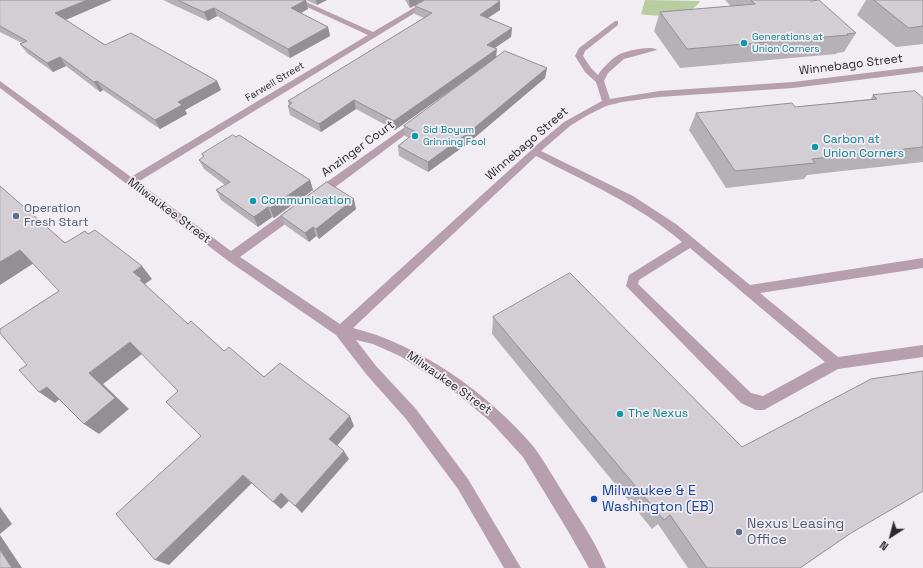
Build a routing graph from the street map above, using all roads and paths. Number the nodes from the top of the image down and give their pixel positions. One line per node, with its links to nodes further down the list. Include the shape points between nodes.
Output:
1 (296, 0): 4 (street)
2 (432, 0): 4 (street, Farwell Street)
3 (615, 23): 7 (street, via 582,50 579,56 588,70)
4 (374, 35): 12 (street, Farwell Street)
5 (653, 50): 7 (street, via 621,57 604,72)
6 (923, 69): 9 (street, Winnebago Street, via 793,85 659,94)
7 (600, 81): 9 (street)
8 (0, 84): 12 (street, Milwaukee Street)
9 (606, 103): 11 (street, Winnebago Street, via 567,124)
10 (429, 113): 14 (street, Anzinger Court)
11 (535, 152): 13 (street, via 629,199); 17 (street, Winnebago Street)
12 (130, 182): 14 (street, Milwaukee Street)
13 (691, 242): 16 (street); 19 (street, via 633,278 632,286 746,398 756,403 764,403)
14 (231, 257): 17 (street, Milwaukee Street)
15 (923, 262): 16 (street)
16 (748, 290): 19 (street)
17 (341, 331): 20 (street, Milwaukee Street, via 371,370 411,414 463,484); 21 (street, Milwaukee Street, via 375,339 405,352 460,388 495,416 528,452)
18 (923, 350): 19 (street)
19 (836, 363)
20 (512, 568)
21 (598, 568)

